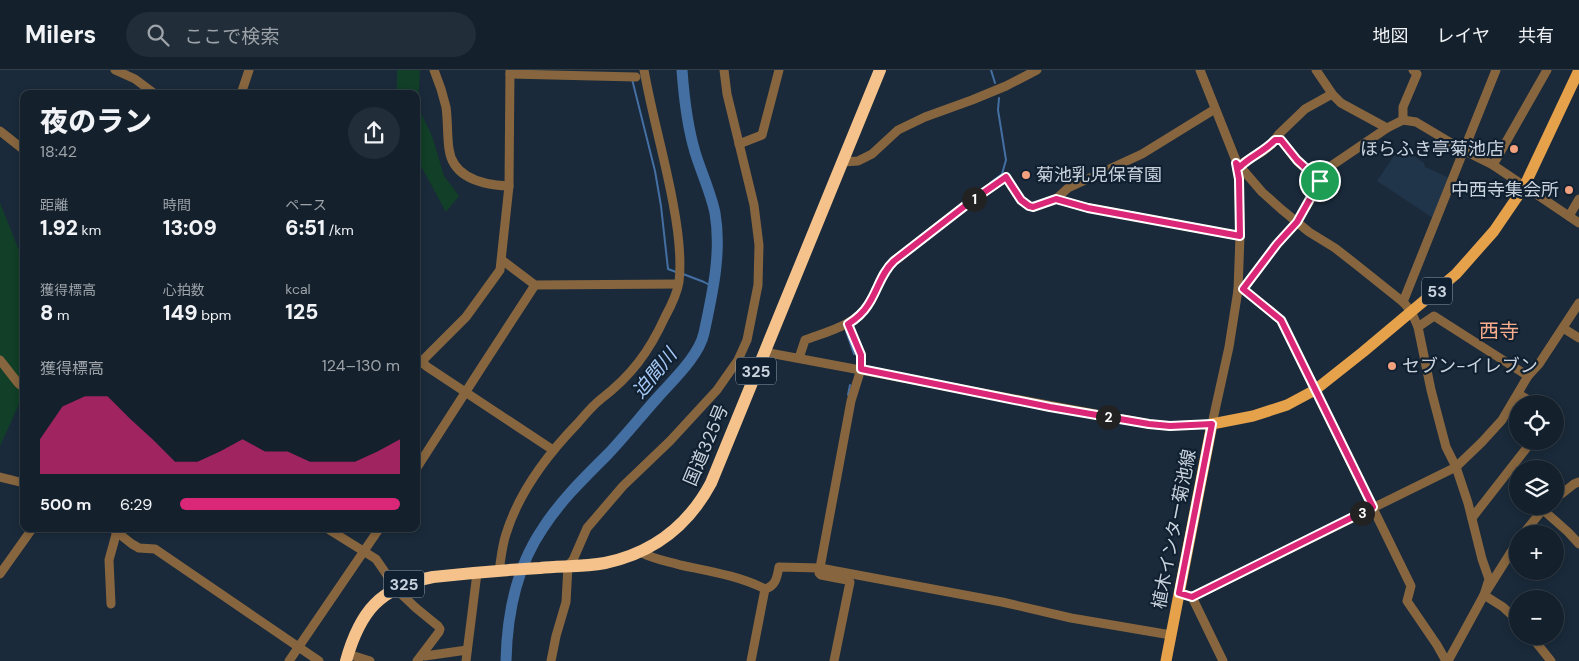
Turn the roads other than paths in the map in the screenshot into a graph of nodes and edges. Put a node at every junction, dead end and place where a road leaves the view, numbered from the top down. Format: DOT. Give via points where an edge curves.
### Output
graph roads {
  1 [pos="115,70"];
  2 [pos="249,70"];
  3 [pos="434,70"];
  4 [pos="644,70"];
  5 [pos="724,70"];
  6 [pos="778,70"];
  7 [pos="880,70"];
  8 [pos="1037,70"];
  9 [pos="1200,70"];
  10 [pos="1316,70"];
  11 [pos="1413,70"];
  12 [pos="1496,70"];
  13 [pos="1547,70"];
  14 [pos="1579,70"];
  15 [pos="510,72"];
  16 [pos="600,73"];
  17 [pos="636,77"];
  18 [pos="150,90"];
  19 [pos="242,90"];
  20 [pos="1332,94"];
  21 [pos="1216,109"];
  22 [pos="1403,120"];
  23 [pos="1387,128"];
  24 [pos="0,131"];
  25 [pos="1275,140"];
  26 [pos="739,144"];
  27 [pos="20,147"];
  28 [pos="1463,150"];
  29 [pos="842,162"];
  30 [pos="1238,165"];
  31 [pos="1493,165"];
  32 [pos="1320,181"];
  33 [pos="509,186"];
  34 [pos="1524,187"];
  35 [pos="1056,199"];
  36 [pos="1579,199"];
  37 [pos="1568,216"];
  38 [pos="1297,222"];
  39 [pos="1579,223"];
  40 [pos="1240,236"];
  41 [pos="502,260"];
  42 [pos="678,284"];
  43 [pos="535,286"];
  44 [pos="1240,290"];
  45 [pos="1403,302"];
  46 [pos="1579,303"];
  47 [pos="1411,311"];
  48 [pos="848,324"];
  49 [pos="1418,327"];
  50 [pos="1563,328"];
  51 [pos="1579,338"];
  52 [pos="764,352"];
  53 [pos="800,358"];
  54 [pos="0,360"];
  55 [pos="420,364"];
  56 [pos="861,369"];
  57 [pos="1528,376"];
  58 [pos="20,385"];
  59 [pos="1315,390"];
  60 [pos="465,392"];
  61 [pos="1518,394"];
  62 [pos="1212,424"];
  63 [pos="553,450"];
  64 [pos="1525,450"];
  65 [pos="420,463"];
  66 [pos="1456,468"];
  67 [pos="0,477"];
  68 [pos="20,482"];
  69 [pos="1579,482"];
  70 [pos="1564,492"];
  71 [pos="1373,507"];
  72 [pos="1538,515"];
  73 [pos="1551,515"];
  74 [pos="1472,518"];
  75 [pos="1530,525"];
  76 [pos="30,532"];
  77 [pos="115,532"];
  78 [pos="119,532"];
  79 [pos="333,532"];
  80 [pos="377,532"];
  81 [pos="1579,544"];
  82 [pos="364,552"];
  83 [pos="640,552"];
  84 [pos="1509,555"];
  85 [pos="568,566"];
  86 [pos="820,568"];
  87 [pos="502,571"];
  88 [pos="477,573"];
  89 [pos="0,574"];
  90 [pos="396,587"];
  91 [pos="765,589"];
  92 [pos="1179,593"];
  93 [pos="1484,595"];
  94 [pos="1192,597"];
  95 [pos="111,604"];
  96 [pos="1509,613"];
  97 [pos="1171,635"];
  98 [pos="1539,645"];
  99 [pos="299,647"];
  100 [pos="467,650"];
  101 [pos="347,657"];
  102 [pos="420,658"];
  103 [pos="289,661"];
  104 [pos="319,661"];
  105 [pos="370,661"];
  106 [pos="466,661"];
  107 [pos="551,661"];
  108 [pos="751,661"];
  109 [pos="834,661"];
  110 [pos="1166,661"];
  111 [pos="1223,661"];
  112 [pos="1447,661"];
  113 [pos="1552,661"];
  1 -- 18 [label="street"];
  2 -- 19 [label="street"];
  3 -- 33 [label="street" via="446,107 449,149 455,165 469,178 490,185"];
  4 -- 42 [label="street" via="676,218 680,264"];
  5 -- 26 [label="street"];
  6 -- 26 [label="street" via="762,135"];
  7 -- 29 [label="highway, 国道325号 / 325"];
  8 -- 29 [label="street" via="898,130 872,154 858,161"];
  9 -- 21 [label="street"];
  10 -- 20 [label="street"];
  11 -- 22 [label="street" via="1417,74 1403,107"];
  12 -- 28 [label="street"];
  13 -- 31 [label="street"];
  14 -- 34 [label="main road, 53"];
  15 -- 16 [label="street"];
  15 -- 33 [label="street"];
  16 -- 17 [label="street"];
  20 -- 23 [label="street" via="1341,103"];
  20 -- 25 [label="street" via="1305,109"];
  21 -- 30 [label="street"];
  21 -- 35 [label="street" via="1142,154 1068,188"];
  22 -- 23 [label="street"];
  22 -- 28 [label="street" via="1416,122"];
  23 -- 32 [label="street" via="1331,166"];
  24 -- 27 [label="street"];
  25 -- 30 [label="street" via="1262,152"];
  25 -- 32 [label="street" via="1281,140"];
  26 -- 85 [label="street" via="754,205 759,245 756,302 743,349 717,390 626,482 587,528"];
  28 -- 31 [label="street"];
  28 -- 45 [label="street"];
  29 -- 52 [label="highway, 国道325号 / 325"];
  30 -- 38 [label="street" via="1262,192"];
  30 -- 40 [label="street"];
  31 -- 34 [label="street"];
  32 -- 38 [label="street"];
  33 -- 41 [label="street"];
  34 -- 37 [label="street"];
  34 -- 47 [label="main road, 53" via="1483,245 1444,286"];
  35 -- 40 [label="street" via="1088,208"];
  35 -- 48 [label="street" via="1029,206 1021,200 1006,177 894,261 885,271 866,309"];
  36 -- 37 [label="street"];
  37 -- 39 [label="street"];
  38 -- 44 [label="street"];
  38 -- 45 [label="street"];
  40 -- 44 [label="street"];
  41 -- 43 [label="street"];
  41 -- 55 [label="street" via="500,270 466,317"];
  42 -- 43 [label="street"];
  42 -- 63 [label="street" via="671,306 641,361"];
  43 -- 60 [label="street"];
  44 -- 59 [label="street" via="1281,320"];
  44 -- 62 [label="street"];
  45 -- 47 [label="street"];
  46 -- 50 [label="street"];
  47 -- 49 [label="street"];
  47 -- 59 [label="main road, 53"];
  48 -- 53 [label="street" via="805,340"];
  48 -- 56 [label="street" via="861,355"];
  49 -- 57 [label="street" via="1434,316"];
  49 -- 66 [label="street" via="1446,447"];
  50 -- 51 [label="street"];
  50 -- 57 [label="street"];
  52 -- 53 [label="street"];
  52 -- 83 [label="highway, 国道325号 / 325" via="706,493 675,530"];
  53 -- 56 [label="street"];
  54 -- 58 [label="street"];
  55 -- 60 [label="street"];
  56 -- 62 [label="street" via="1149,424"];
  56 -- 86 [label="street" via="851,401"];
  57 -- 61 [label="street"];
  59 -- 62 [label="main road, 53" via="1286,405"];
  59 -- 71 [label="street"];
  60 -- 63 [label="street"];
  60 -- 65 [label="street"];
  61 -- 66 [label="street" via="1502,420"];
  62 -- 92 [label="main road, 植木インター菊池線"];
  63 -- 87 [label="street" via="519,501 502,550"];
  64 -- 74 [label="street"];
  66 -- 71 [label="street"];
  66 -- 74 [label="street"];
  67 -- 68 [label="street"];
  69 -- 70 [label="street"];
  71 -- 94 [label="street"];
  71 -- 112 [label="street" via="1411,586 1407,601"];
  72 -- 75 [label="street"];
  73 -- 81 [label="street"];
  74 -- 93 [label="street" via="1489,579"];
  76 -- 89 [label="street"];
  77 -- 95 [label="street" via="109,565"];
  78 -- 99 [label="street" via="139,548 155,549"];
  79 -- 82 [label="street"];
  80 -- 82 [label="street"];
  82 -- 90 [label="street" via="376,559"];
  82 -- 99 [label="street"];
  83 -- 85 [label="highway, 国道325号 / 325" via="604,563"];
  83 -- 91 [label="street" via="651,558 706,570"];
  84 -- 93 [label="street"];
  85 -- 87 [label="highway, 国道325号 / 325"];
  85 -- 107 [label="street" via="566,602"];
  86 -- 91 [label="street" via="779,567 774,584"];
  86 -- 97 [label="street"];
  86 -- 109 [label="street" via="820,575 850,582"];
  87 -- 88 [label="highway, 国道325号 / 325"];
  88 -- 90 [label="highway, 国道325号 / 325" via="420,579"];
  88 -- 100 [label="street"];
  90 -- 101 [label="highway, 国道325号 / 325" via="380,598 365,615"];
  90 -- 102 [label="street" via="440,629"];
  91 -- 108 [label="street"];
  92 -- 94 [label="street"];
  92 -- 97 [label="main road, 植木インター菊池線"];
  93 -- 96 [label="street"];
  93 -- 112 [label="street"];
  94 -- 111 [label="street"];
  97 -- 110 [label="main road, 植木インター菊池線"];
  98 -- 113 [label="street"];
  99 -- 103 [label="street"];
  99 -- 104 [label="street"];
  100 -- 102 [label="street"];
  100 -- 106 [label="street"];
  101 -- 105 [label="street"];
}
